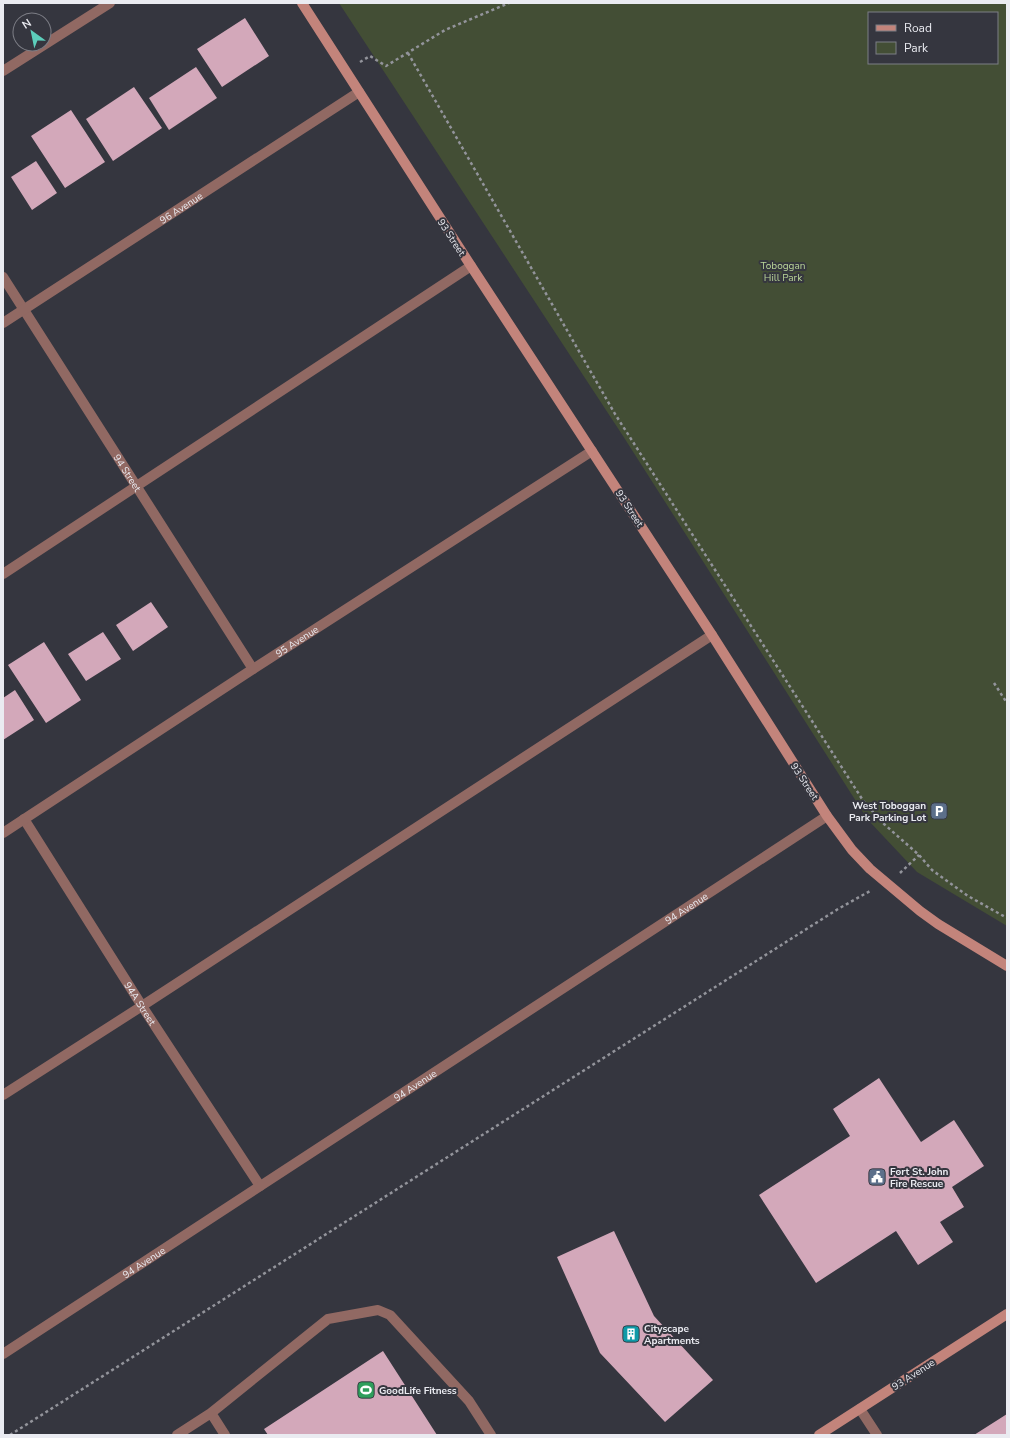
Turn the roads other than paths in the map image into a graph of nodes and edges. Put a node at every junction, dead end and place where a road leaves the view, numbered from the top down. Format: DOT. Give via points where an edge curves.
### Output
graph roads {
  1 [pos="110,3"];
  2 [pos="302,3"];
  3 [pos="3,72"];
  4 [pos="359,92"];
  5 [pos="471,266"];
  6 [pos="3,277"];
  7 [pos="24,309"];
  8 [pos="3,323"];
  9 [pos="592,450"];
  10 [pos="136,486"];
  11 [pos="3,574"];
  12 [pos="712,635"];
  13 [pos="253,669"];
  14 [pos="827,816"];
  15 [pos="24,819"];
  16 [pos="3,833"];
  17 [pos="1007,966"];
  18 [pos="142,1006"];
  19 [pos="3,1094"];
  20 [pos="260,1186"];
  21 [pos="1007,1314"];
  22 [pos="3,1354"];
  23 [pos="860,1409"];
  24 [pos="211,1413"];
  25 [pos="177,1435"];
  26 [pos="225,1435"];
  27 [pos="491,1435"];
  28 [pos="819,1435"];
  29 [pos="877,1435"];
  1 -- 3 [label="street"];
  2 -- 4 [label="street, 93 Street"];
  4 -- 5 [label="street, 93 Street"];
  4 -- 7 [label="street, 96 Avenue"];
  5 -- 9 [label="street, 93 Street"];
  5 -- 10 [label="street"];
  6 -- 7 [label="street, 94 Street"];
  7 -- 8 [label="street, 96 Avenue"];
  7 -- 10 [label="street, 94 Street"];
  9 -- 12 [label="street, 93 Street"];
  9 -- 13 [label="street, 95 Avenue"];
  10 -- 11 [label="street"];
  10 -- 13 [label="street, 94 Street"];
  12 -- 14 [label="street, 93 Street"];
  12 -- 18 [label="street"];
  13 -- 15 [label="street, 95 Avenue"];
  14 -- 17 [label="street, 93 Street" via="856,855 920,911"];
  14 -- 20 [label="street, 94 Avenue"];
  15 -- 16 [label="street, 95 Avenue"];
  15 -- 18 [label="street, 94A Street"];
  18 -- 19 [label="street"];
  18 -- 20 [label="street, 94A Street"];
  20 -- 22 [label="street, 94 Avenue"];
  21 -- 23 [label="street, 93 Avenue"];
  23 -- 28 [label="street, 93 Avenue"];
  23 -- 29 [label="street"];
  24 -- 25 [label="street"];
  24 -- 26 [label="street"];
  24 -- 27 [label="street" via="328,1319 378,1310 390,1315 469,1401"];
}
